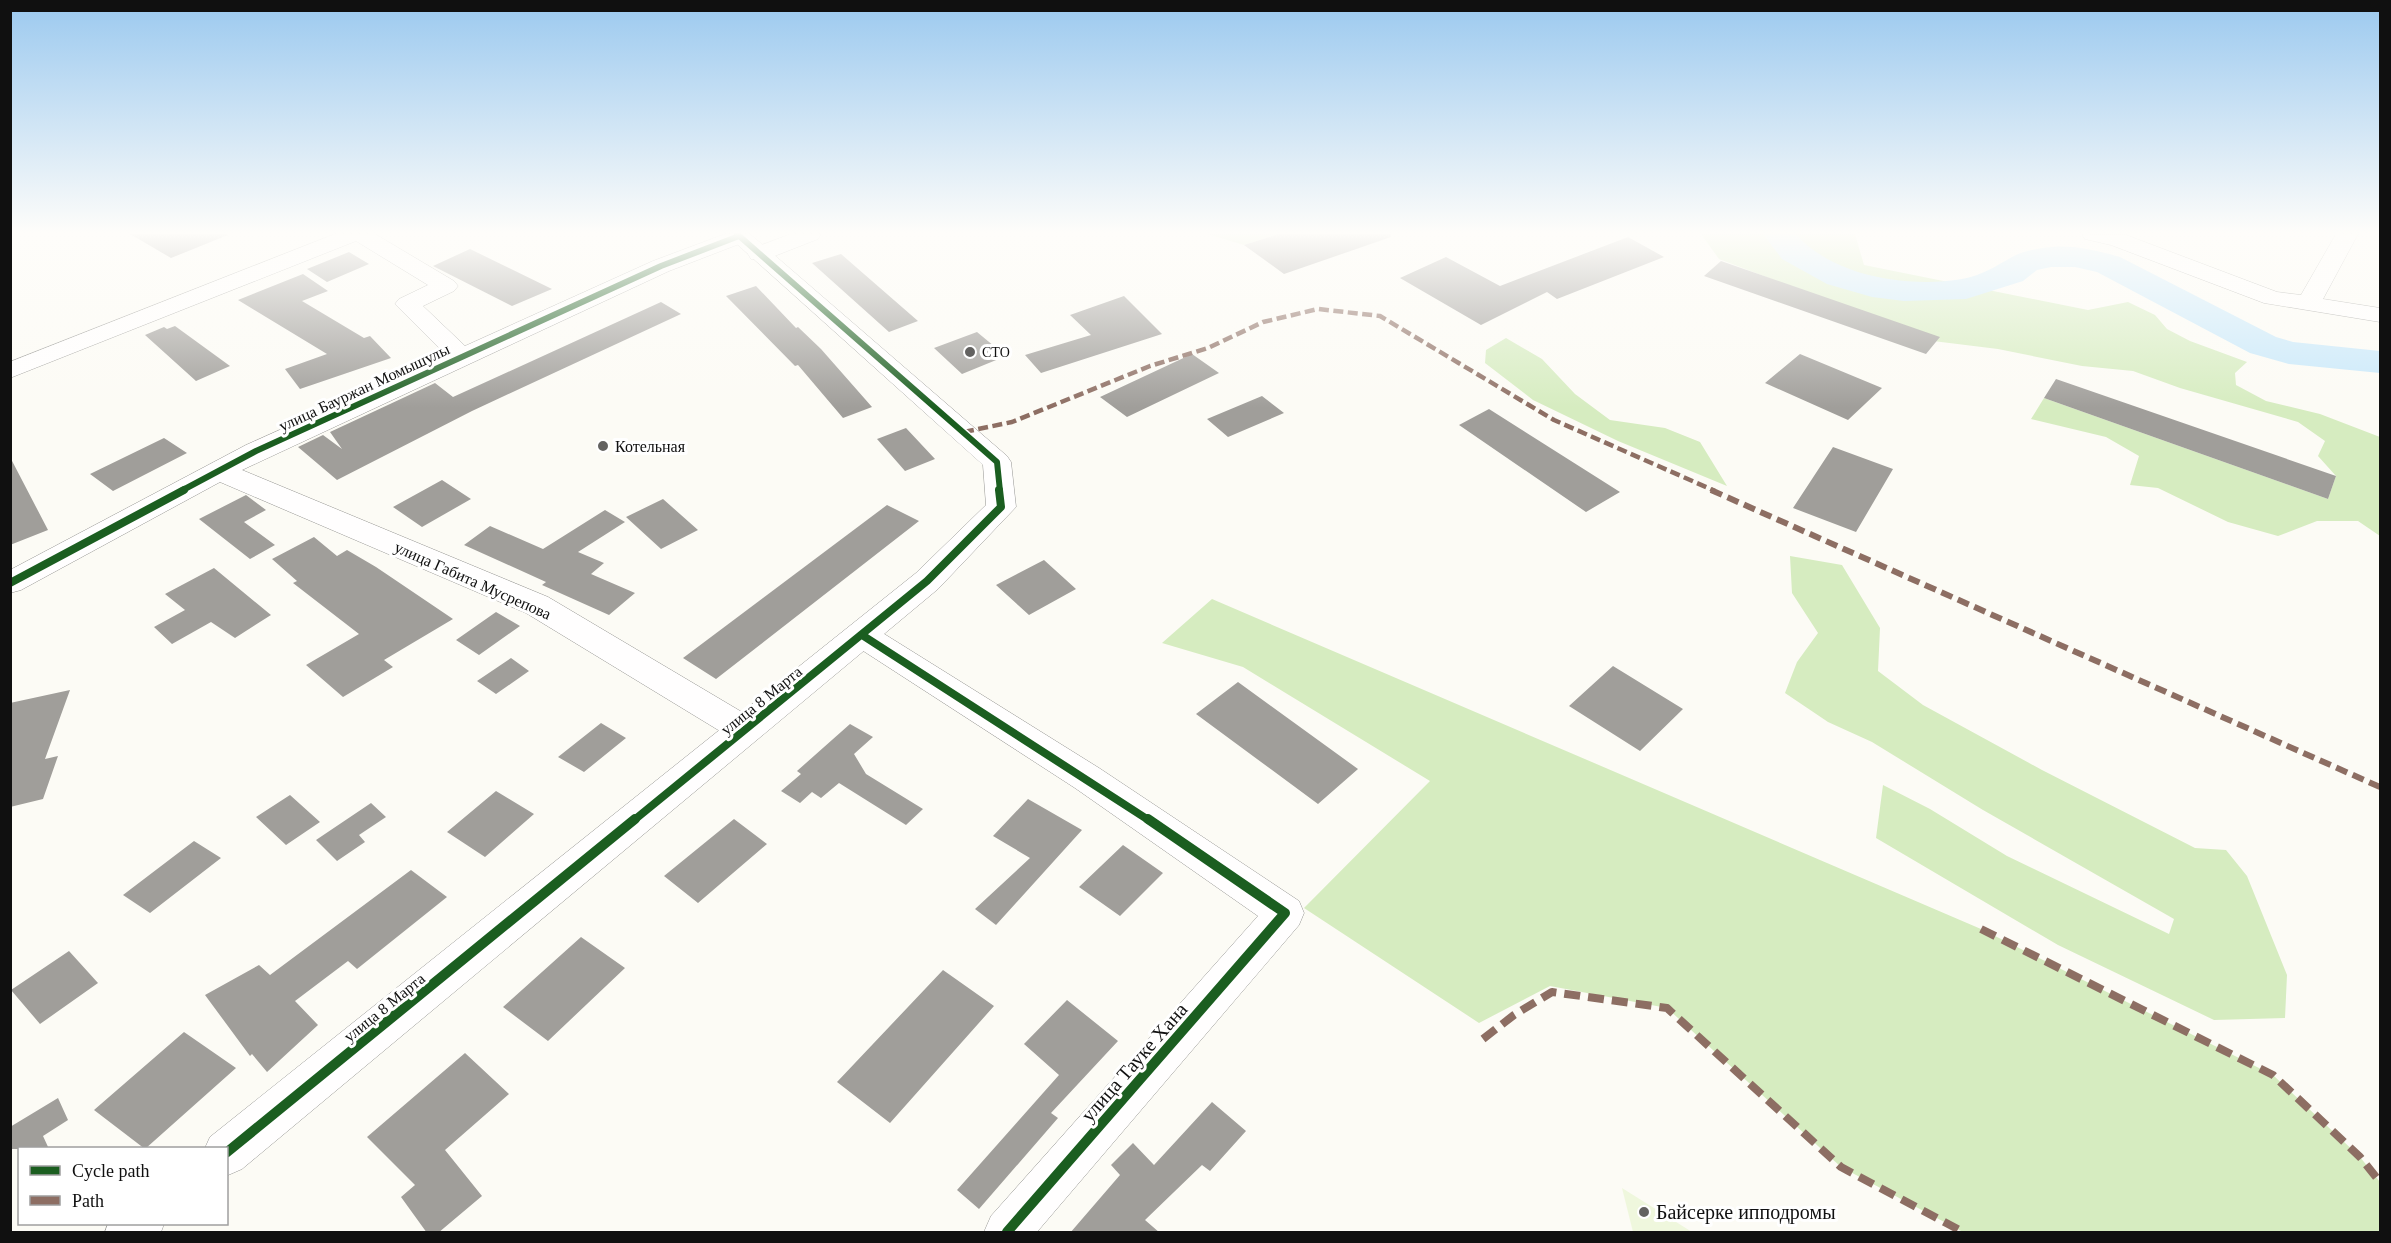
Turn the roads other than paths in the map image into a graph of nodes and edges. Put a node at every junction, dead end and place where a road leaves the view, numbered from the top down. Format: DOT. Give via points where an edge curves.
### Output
graph roads {
  1 [pos="208,292"];
  2 [pos="433,292"];
  3 [pos="603,292"];
  4 [pos="803,292"];
  5 [pos="2259,292"];
  6 [pos="2315,292"];
  7 [pos="2308,304"];
  8 [pos="2380,315"];
  9 [pos="462,357"];
  10 [pos="10,371"];
  11 [pos="219,471"];
  12 [pos="10,584"];
  13 [pos="862,635"];
  14 [pos="745,730"];
  15 [pos="228,1151"];
  16 [pos="1007,1233"];
  1 -- 10 [label="street"];
  2 -- 9 [label="street, улица Бауржан Момышулы" via="407,304"];
  3 -- 9 [label="street, улица Бауржан Момышулы"];
  4 -- 13 [label="street, улица 8 Марта" via="997,462 1001,507 927,581"];
  5 -- 7 [label="street"];
  6 -- 7 [label="street"];
  7 -- 8 [label="street"];
  9 -- 11 [label="street, улица Бауржан Момышулы"];
  11 -- 12 [label="street, улица Бауржан Момышулы"];
  11 -- 14 [label="street, улица Габита Мусрепова" via="537,604"];
  13 -- 14 [label="street, улица 8 Марта"];
  13 -- 16 [label="street, улица Тауке Хана" via="1087,778 1285,913"];
  14 -- 15 [label="street, улица 8 Марта"];
}
